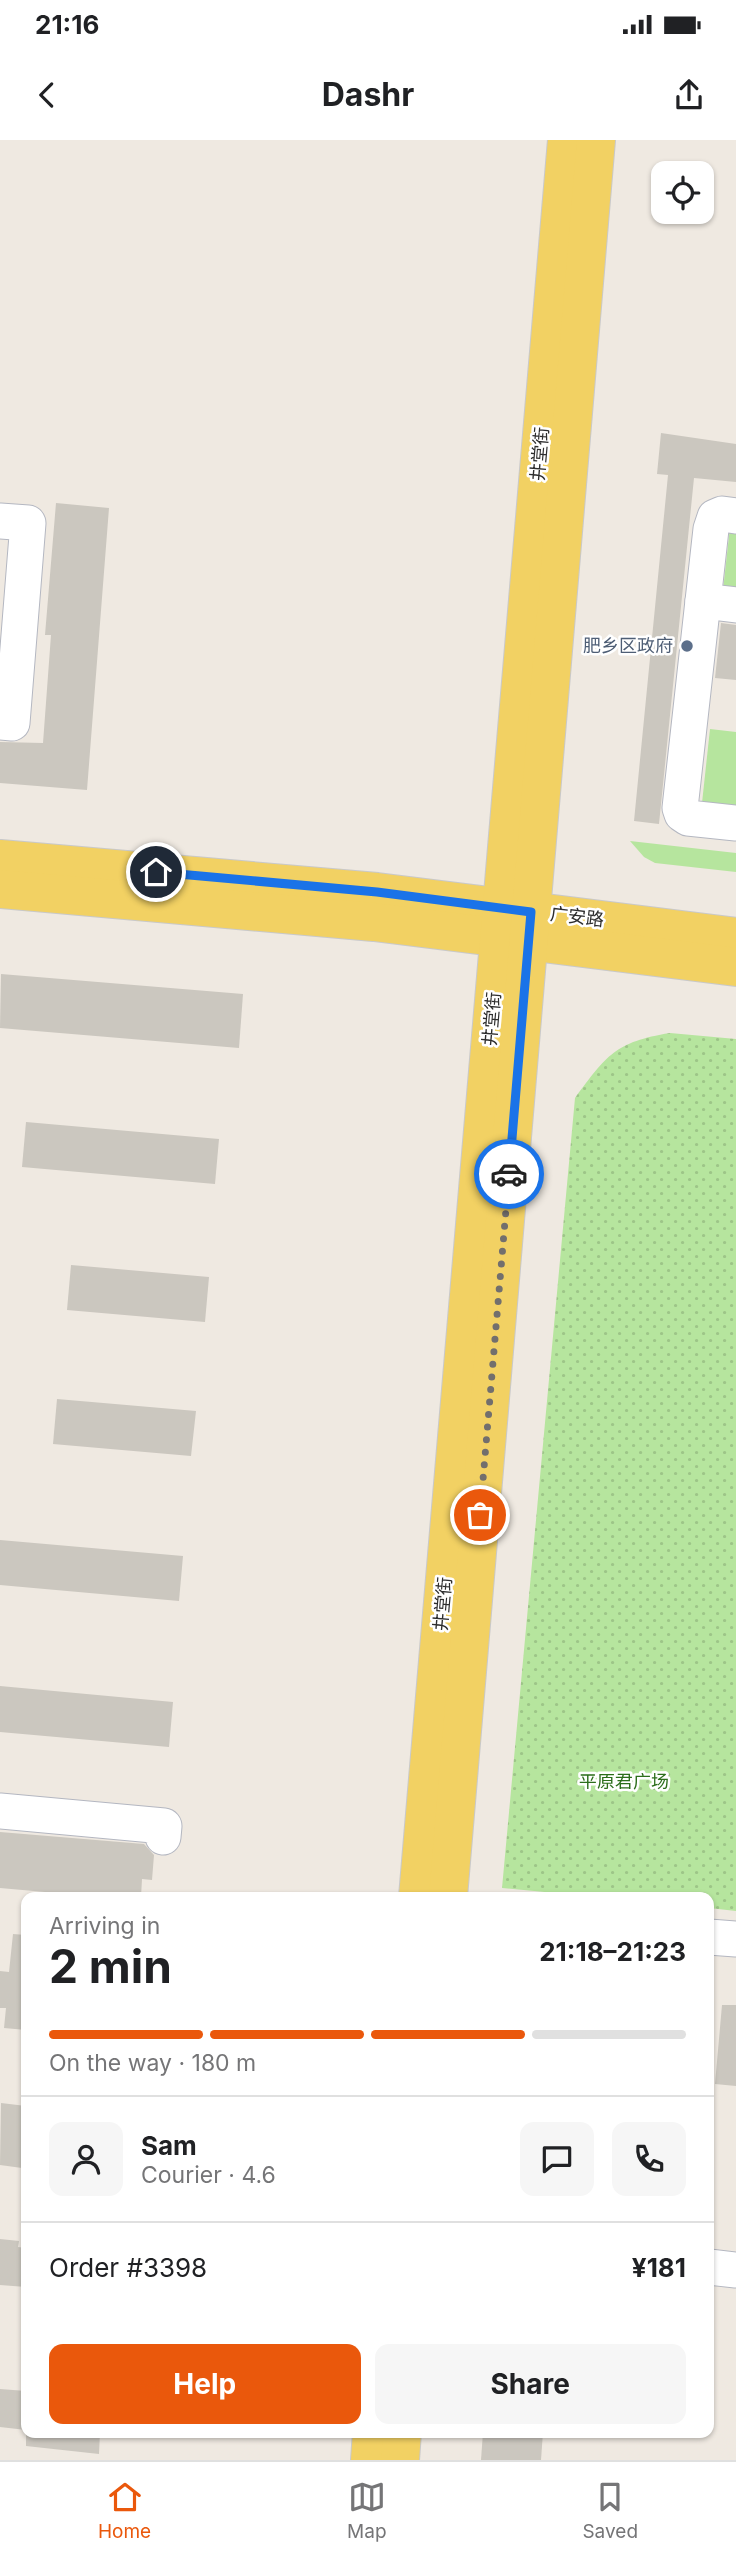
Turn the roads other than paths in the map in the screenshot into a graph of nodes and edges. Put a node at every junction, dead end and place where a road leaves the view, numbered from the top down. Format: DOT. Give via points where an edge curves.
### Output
graph roads {
  1 [pos="566,140"];
  2 [pos="596,140"];
  3 [pos="736,516"];
  4 [pos="0,521"];
  5 [pos="719,603"];
  6 [pos="0,722"];
  7 [pos="736,823"];
  8 [pos="0,859"];
  9 [pos="0,889"];
  10 [pos="515,925"];
  11 [pos="736,937"];
  12 [pos="736,967"];
  13 [pos="0,1811"];
  14 [pos="163,1837"];
  15 [pos="418,1892"];
  16 [pos="448,1892"];
  17 [pos="714,1937"];
  18 [pos="736,1939"];
  19 [pos="714,2268"];
  20 [pos="736,2270"];
  21 [pos="372,2438"];
  22 [pos="402,2438"];
  23 [pos="370,2460"];
  24 [pos="400,2460"];
  1 -- 10 [label="main road, 井堂街"];
  2 -- 10 [label="main road, 井堂街"];
  3 -- 5 [label="street" via="715,517 711,529"];
  4 -- 6 [label="street" via="28,523 12,723"];
  5 -- 7 [label="street" via="680,807 688,818"];
  8 -- 10 [label="main road, 广安路" via="377,892"];
  9 -- 10 [label="main road, 广安路" via="373,922"];
  10 -- 11 [label="main road, 广安路"];
  10 -- 12 [label="main road, 广安路"];
  10 -- 15 [label="main road, 井堂街"];
  10 -- 16 [label="main road, 井堂街"];
  13 -- 14 [label="street" via="164,1826"];
  17 -- 18 [label="street"];
  19 -- 20 [label="street"];
  21 -- 23 [label="main road"];
  22 -- 24 [label="main road"];
}
